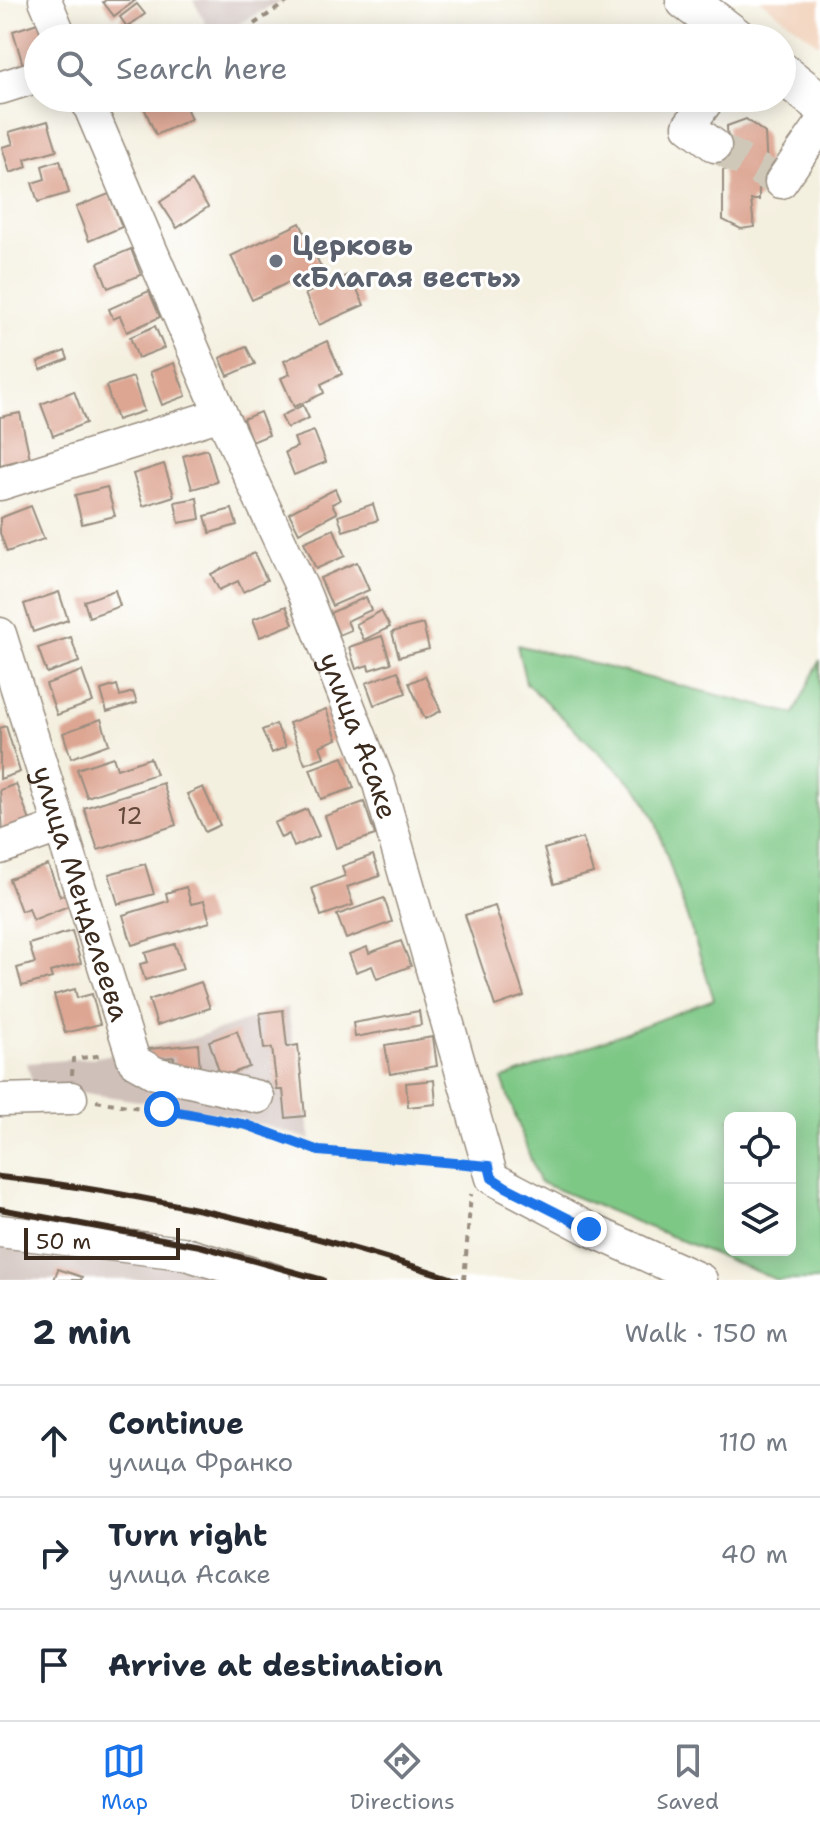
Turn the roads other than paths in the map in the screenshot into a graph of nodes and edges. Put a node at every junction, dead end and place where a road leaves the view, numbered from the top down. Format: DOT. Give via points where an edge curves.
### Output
graph roads {
  1 [pos="45,0"];
  2 [pos="686,0"];
  3 [pos="55,24"];
  4 [pos="718,24"];
  5 [pos="24,80"];
  6 [pos="796,84"];
  7 [pos="0,88"];
  8 [pos="820,103"];
  9 [pos="92,112"];
  10 [pos="699,112"];
  11 [pos="820,126"];
  12 [pos="715,146"];
  13 [pos="781,182"];
  14 [pos="221,414"];
  15 [pos="0,484"];
  16 [pos="0,634"];
  17 [pos="61,826"];
  18 [pos="0,848"];
  19 [pos="258,1097"];
  20 [pos="71,1098"];
  21 [pos="0,1100"];
  22 [pos="0,1231"];
  23 [pos="274,1280"];
  24 [pos="701,1280"];
  1 -- 3 [label="street"];
  2 -- 4 [label="main road"];
  5 -- 7 [label="street"];
  6 -- 8 [label="main road"];
  9 -- 14 [label="street, улица Асаке"];
  10 -- 12 [label="street" via="689,126"];
  11 -- 13 [label="street"];
  14 -- 15 [label="street"];
  14 -- 24 [label="street, улица Асаке" via="305,595 379,784 492,1178"];
  16 -- 17 [label="street, улица Менделеева"];
  17 -- 18 [label="street"];
  17 -- 19 [label="street, улица Менделеева" via="132,1056 155,1073"];
  20 -- 21 [label="street"];
  22 -- 23 [label="street" via="182,1253"];
}
